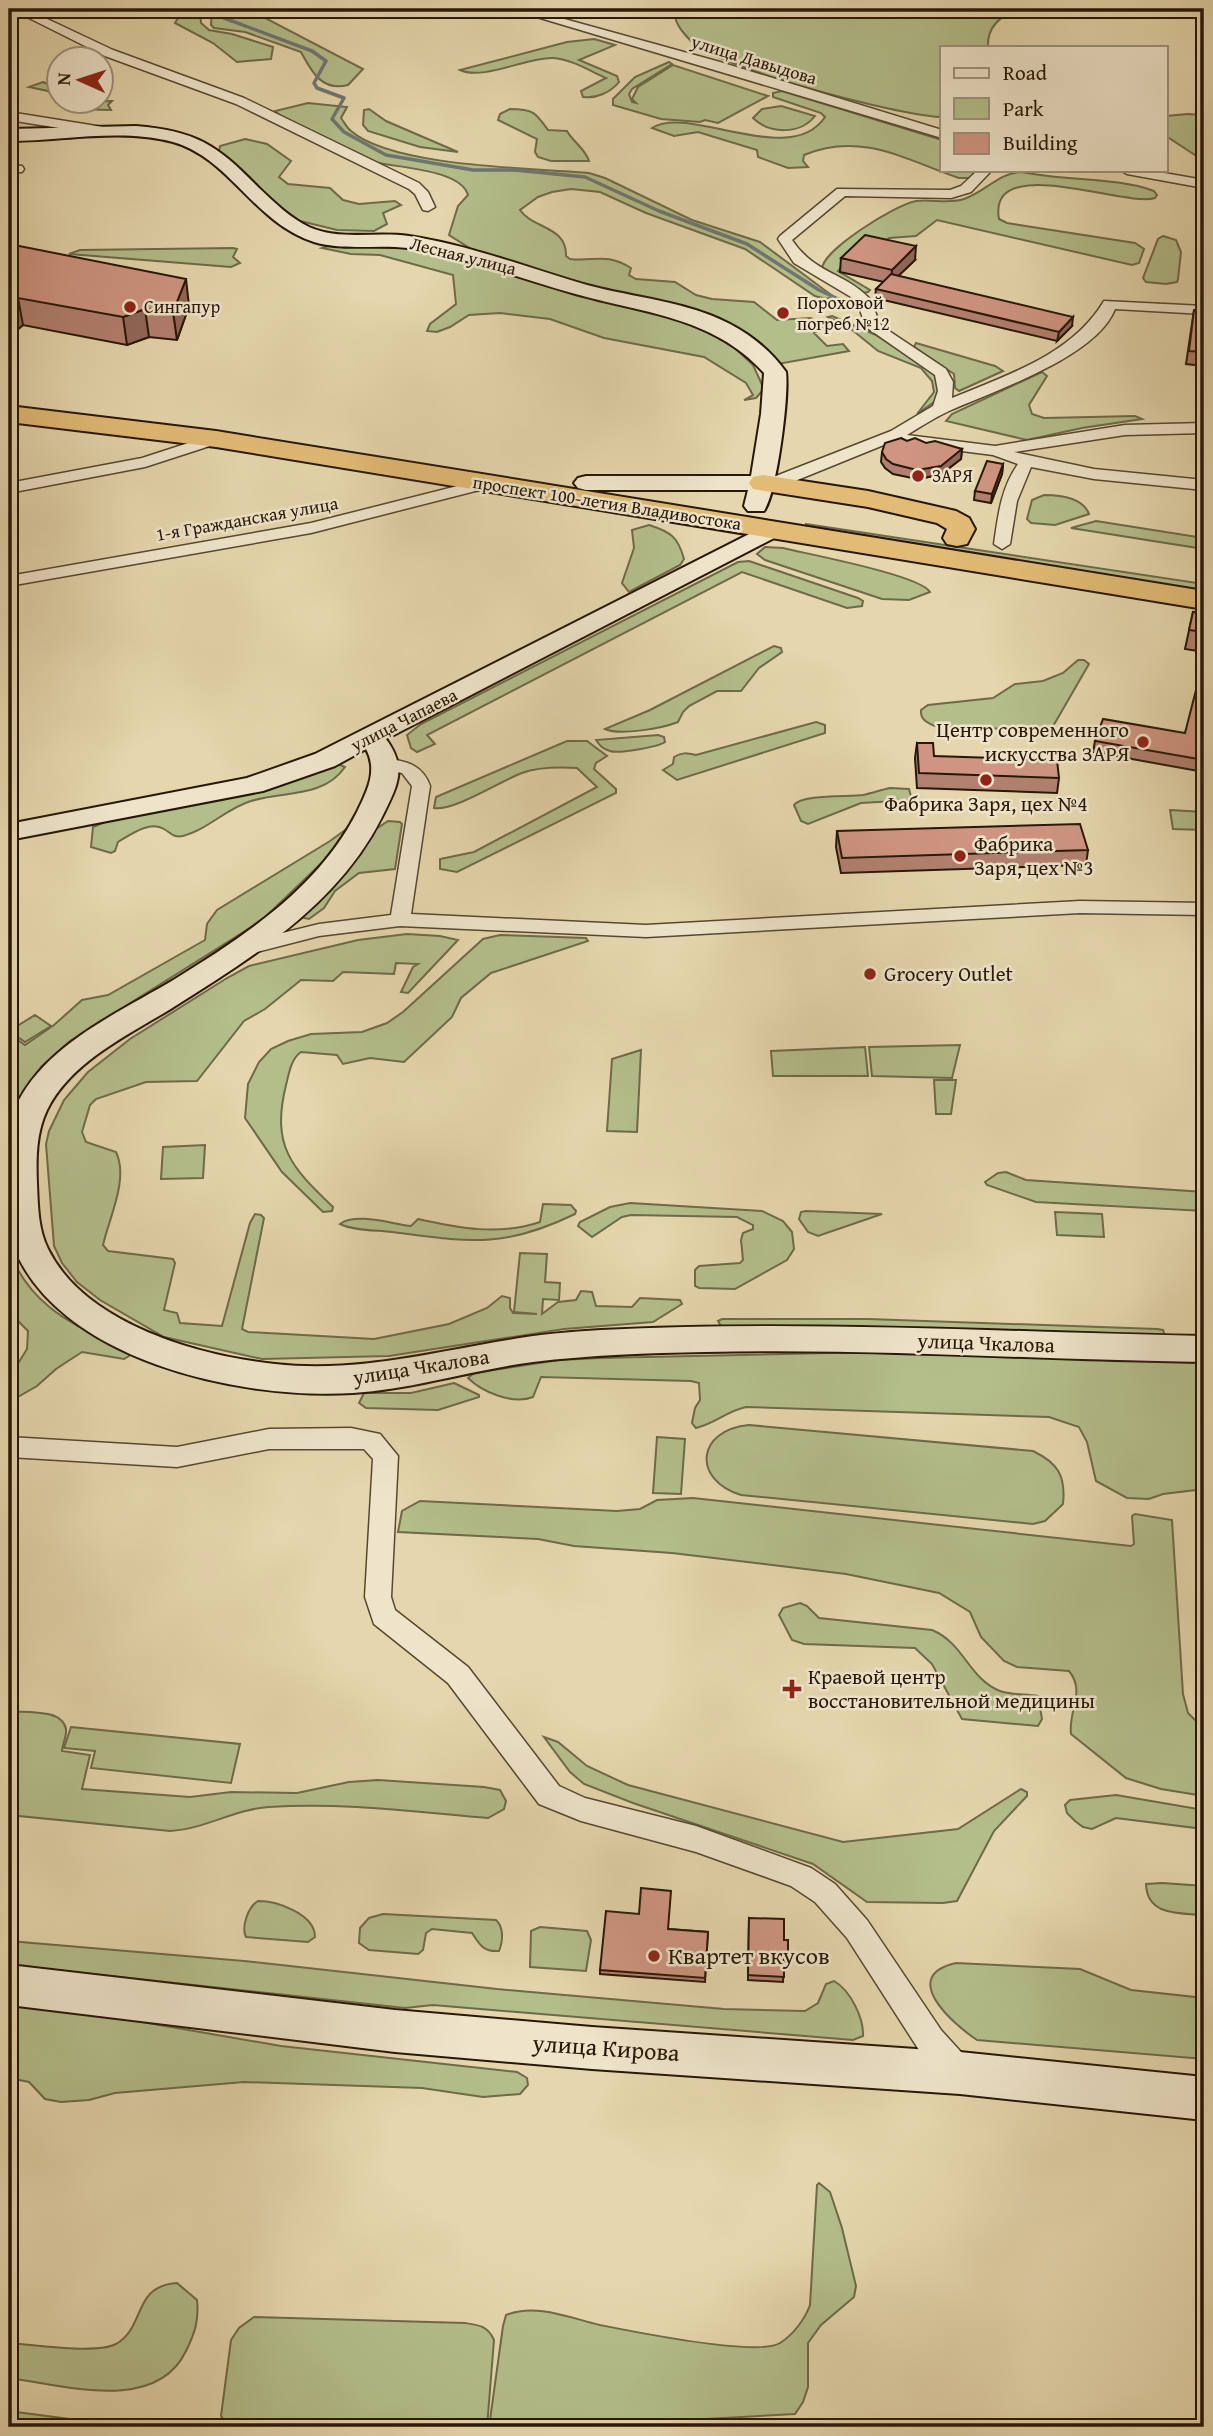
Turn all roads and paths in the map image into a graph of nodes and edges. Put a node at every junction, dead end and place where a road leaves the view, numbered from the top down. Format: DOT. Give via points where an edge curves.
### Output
graph roads {
  1 [pos="516,9"];
  2 [pos="20,11"];
  3 [pos="9,17"];
  4 [pos="9,116"];
  5 [pos="113,132"];
  6 [pos="940,133"];
  7 [pos="9,135"];
  8 [pos="983,172"];
  9 [pos="1138,172"];
  10 [pos="1204,184"];
  11 [pos="428,207"];
  12 [pos="1204,310"];
  13 [pos="9,399"];
  14 [pos="940,409"];
  15 [pos="9,414"];
  16 [pos="1204,428"];
  17 [pos="888,437"];
  18 [pos="216,439"];
  19 [pos="995,451"];
  20 [pos="1027,462"];
  21 [pos="489,483"];
  22 [pos="1204,485"];
  23 [pos="9,488"];
  24 [pos="760,495"];
  25 [pos="771,530"];
  26 [pos="1002,544"];
  27 [pos="1204,576"];
  28 [pos="9,581"];
  29 [pos="1204,600"];
  30 [pos="370,737"];
  31 [pos="388,765"];
  32 [pos="9,832"];
  33 [pos="1204,909"];
  34 [pos="400,920"];
  35 [pos="245,949"];
  36 [pos="1204,1349"];
  37 [pos="9,1447"];
  38 [pos="9,1985"];
  39 [pos="960,2073"];
  40 [pos="1204,2099"];
  1 -- 6 [label="street, улица Давыдова"];
  2 -- 3 [label="street"];
  2 -- 11 [label="street, Лесная улица" via="109,53 240,101 401,178 421,192"];
  4 -- 5 [label="street"];
  5 -- 7 [label="main road, Лесная улица"];
  5 -- 24 [label="main road, Лесная улица" via="167,135 204,147 279,219 313,236 433,246 721,327 776,373"];
  8 -- 14 [label="street" via="966,189 951,194 842,192 785,239 799,260 856,294 878,331 942,372 947,393"];
  9 -- 10 [label="street"];
  12 -- 14 [label="street" via="1108,305 1105,315 1060,355"];
  13 -- 24 [label="highway, проспект 100-летия Владивостока" via="317,440 586,483"];
  14 -- 17 [label="street"];
  15 -- 18 [label="highway, проспект 100-летия Владивостока"];
  16 -- 19 [label="street" via="1111,430"];
  17 -- 19 [label="street"];
  17 -- 24 [label="street" via="782,479"];
  18 -- 21 [label="highway, проспект 100-летия Владивостока"];
  18 -- 23 [label="street" via="145,462"];
  19 -- 20 [label="street"];
  20 -- 22 [label="street"];
  20 -- 26 [label="street" via="1017,473 1010,495"];
  21 -- 25 [label="highway, проспект 100-летия Владивостока"];
  21 -- 28 [label="street, 1-я Гражданская улица" via="311,528"];
  24 -- 26 [label="highway, проспект 100-летия Владивостока"];
  25 -- 29 [label="highway, проспект 100-летия Владивостока"];
  25 -- 30 [label="main road, улица Чапаева"];
  26 -- 27 [label="highway, проспект 100-летия Владивостока"];
  30 -- 31 [label="main road" via="383,750"];
  30 -- 32 [label="main road, улица Чапаева" via="325,760 253,785"];
  31 -- 34 [label="street" via="409,769 421,786"];
  31 -- 35 [label="main road, улица Чкалова" via="370,815 331,870 289,914"];
  33 -- 34 [label="street" via="1080,907 646,931"];
  34 -- 35 [label="street" via="319,930"];
  35 -- 36 [label="main road, улица Чкалова" via="127,1021 57,1072 34,1104 23,1133 22,1222 31,1254 82,1311 154,1351 251,1374 358,1380 511,1352 671,1340 884,1340"];
  37 -- 39 [label="street" via="177,1457 269,1439 371,1441 386,1456 378,1597 383,1616 458,1675 549,1795 581,1810 679,1833 801,1877 825,1893 857,1929 930,2040"];
  38 -- 39 [label="main road, улица Кирова" via="592,2049"];
  39 -- 40 [label="main road, улица Кирова"];
}
